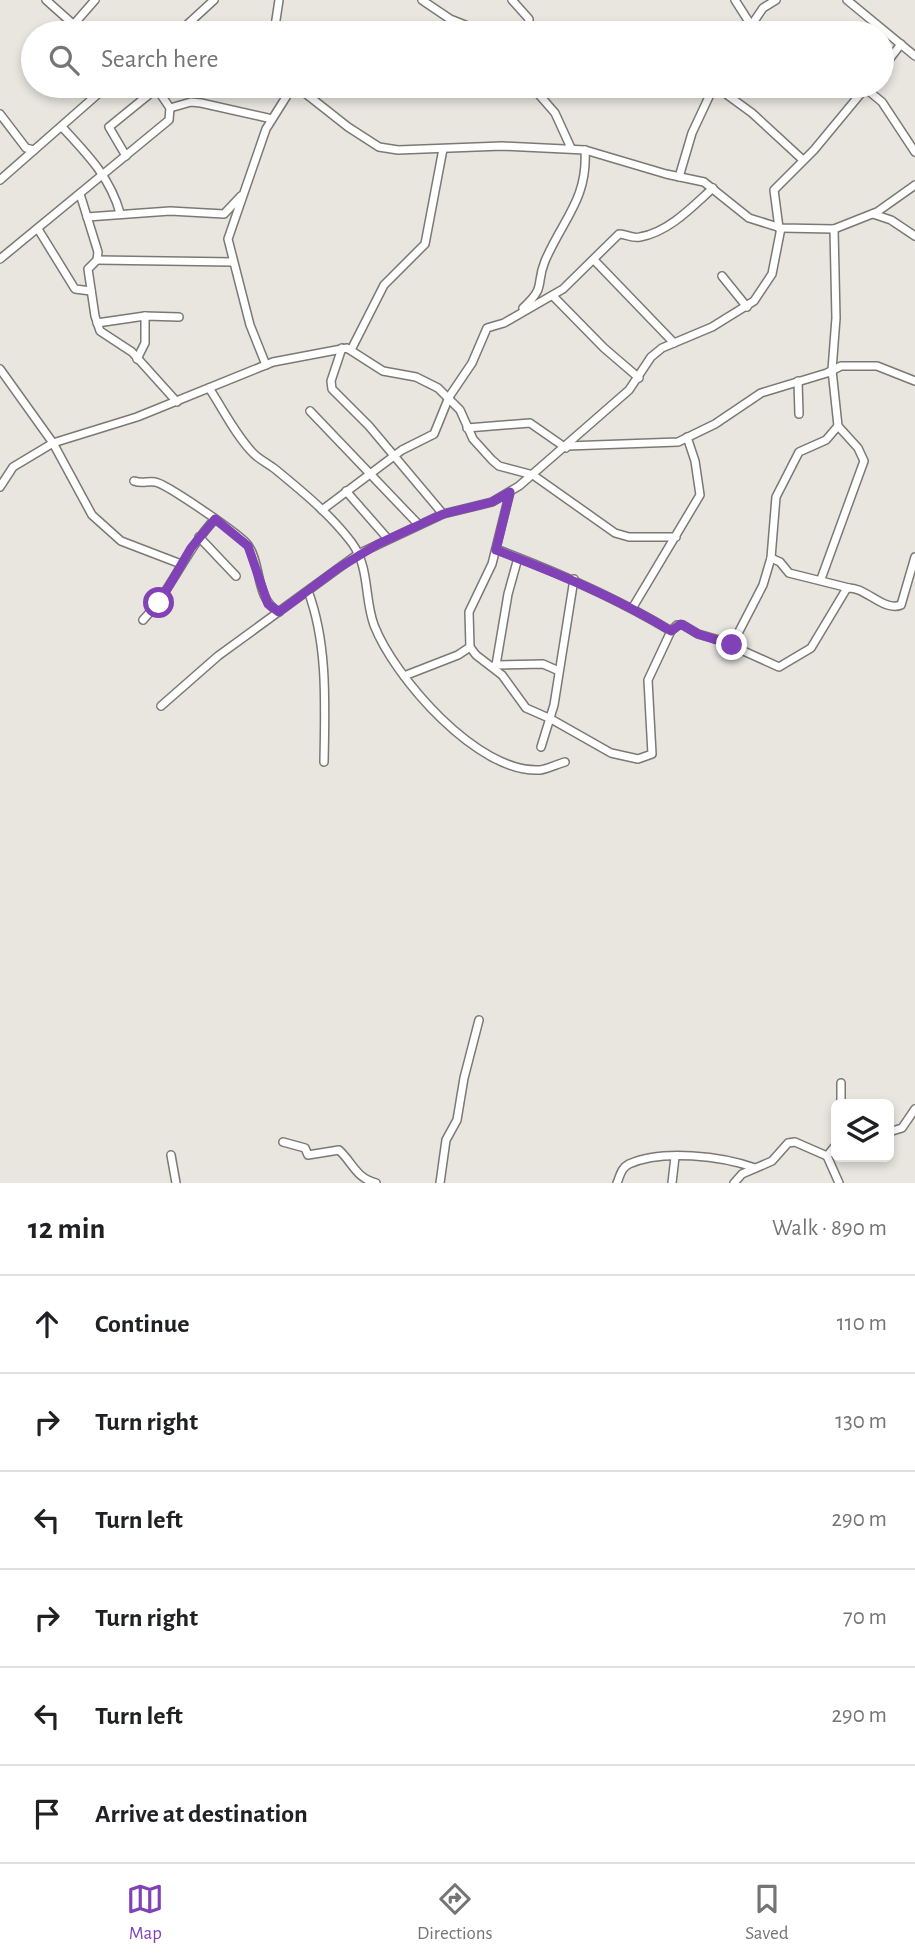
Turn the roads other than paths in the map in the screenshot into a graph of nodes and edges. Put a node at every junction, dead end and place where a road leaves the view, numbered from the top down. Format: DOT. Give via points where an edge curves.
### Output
graph roads {
  1 [pos="46,0"];
  2 [pos="95,0"];
  3 [pos="214,0"];
  4 [pos="279,0"];
  5 [pos="422,0"];
  6 [pos="441,0"];
  7 [pos="512,0"];
  8 [pos="735,0"];
  9 [pos="847,0"];
  10 [pos="771,1"];
  11 [pos="436,9"];
  12 [pos="70,21"];
  13 [pos="77,21"];
  14 [pos="191,21"];
  15 [pos="276,21"];
  16 [pos="455,21"];
  17 [pos="529,21"];
  18 [pos="745,21"];
  19 [pos="755,21"];
  20 [pos="873,21"];
  21 [pos="894,38"];
  22 [pos="901,44"];
  23 [pos="894,53"];
  24 [pos="915,56"];
  25 [pos="94,98"];
  26 [pos="143,98"];
  27 [pos="163,98"];
  28 [pos="287,98"];
  29 [pos="310,98"];
  30 [pos="543,98"];
  31 [pos="709,98"];
  32 [pos="731,98"];
  33 [pos="857,98"];
  34 [pos="878,98"];
  35 [pos="170,108"];
  36 [pos="0,114"];
  37 [pos="272,119"];
  38 [pos="62,127"];
  39 [pos="453,148"];
  40 [pos="570,148"];
  41 [pos="443,149"];
  42 [pos="585,150"];
  43 [pos="29,151"];
  44 [pos="915,152"];
  45 [pos="126,156"];
  46 [pos="803,160"];
  47 [pos="440,168"];
  48 [pos="103,172"];
  49 [pos="679,177"];
  50 [pos="0,180"];
  51 [pos="915,185"];
  52 [pos="713,188"];
  53 [pos="80,194"];
  54 [pos="242,195"];
  55 [pos="120,213"];
  56 [pos="873,214"];
  57 [pos="87,217"];
  58 [pos="780,228"];
  59 [pos="38,229"];
  60 [pos="834,229"];
  61 [pos="915,236"];
  62 [pos="0,259"];
  63 [pos="97,260"];
  64 [pos="595,261"];
  65 [pos="233,262"];
  66 [pos="722,276"];
  67 [pos="91,291"];
  68 [pos="553,296"];
  69 [pos="747,307"];
  70 [pos="518,314"];
  71 [pos="145,316"];
  72 [pos="179,317"];
  73 [pos="97,323"];
  74 [pos="661,329"];
  75 [pos="674,343"];
  76 [pos="663,348"];
  77 [pos="347,349"];
  78 [pos="137,359"];
  79 [pos="266,365"];
  80 [pos="0,369"];
  81 [pos="832,370"];
  82 [pos="639,378"];
  83 [pos="798,381"];
  84 [pos="915,381"];
  85 [pos="209,388"];
  86 [pos="449,397"];
  87 [pos="177,402"];
  88 [pos="310,411"];
  89 [pos="799,414"];
  90 [pos="838,426"];
  91 [pos="467,428"];
  92 [pos="687,437"];
  93 [pos="52,443"];
  94 [pos="566,447"];
  95 [pos="394,456"];
  96 [pos="372,475"];
  97 [pos="533,475"];
  98 [pos="134,481"];
  99 [pos="0,487"];
  100 [pos="345,491"];
  101 [pos="510,492"];
  102 [pos="322,510"];
  103 [pos="443,514"];
  104 [pos="215,519"];
  105 [pos="418,525"];
  106 [pos="199,537"];
  107 [pos="676,537"];
  108 [pos="388,539"];
  109 [pos="496,550"];
  110 [pos="358,554"];
  111 [pos="915,557"];
  112 [pos="518,558"];
  113 [pos="771,558"];
  114 [pos="181,564"];
  115 [pos="236,576"];
  116 [pos="574,579"];
  117 [pos="821,579"];
  118 [pos="849,588"];
  119 [pos="308,591"];
  120 [pos="633,607"];
  121 [pos="279,612"];
  122 [pos="143,620"];
  123 [pos="671,631"];
  124 [pos="732,645"];
  125 [pos="470,647"];
  126 [pos="494,666"];
  127 [pos="559,671"];
  128 [pos="404,676"];
  129 [pos="161,706"];
  130 [pos="551,719"];
  131 [pos="541,747"];
  132 [pos="324,762"];
  133 [pos="565,762"];
  134 [pos="479,1020"];
  135 [pos="841,1083"];
  136 [pos="841,1099"];
  137 [pos="915,1109"];
  138 [pos="894,1130"];
  139 [pos="283,1142"];
  140 [pos="831,1150"];
  141 [pos="171,1155"];
  142 [pos="827,1156"];
  143 [pos="675,1157"];
  144 [pos="755,1168"];
  145 [pos="176,1183"];
  146 [pos="376,1183"];
  147 [pos="440,1183"];
  148 [pos="617,1183"];
  149 [pos="672,1183"];
  150 [pos="734,1183"];
  151 [pos="839,1183"];
  1 -- 12 [label="street"];
  2 -- 13 [label="street"];
  3 -- 14 [label="street"];
  4 -- 15 [label="street"];
  5 -- 11 [label="street"];
  6 -- 11 [label="street"];
  7 -- 17 [label="street"];
  8 -- 18 [label="street"];
  9 -- 20 [label="street"];
  10 -- 19 [label="street"];
  11 -- 16 [label="street"];
  21 -- 22 [label="street"];
  22 -- 23 [label="street"];
  22 -- 24 [label="street"];
  25 -- 38 [label="street"];
  26 -- 45 [label="street" via="110,127"];
  27 -- 35 [label="street"];
  28 -- 37 [label="street"];
  29 -- 41 [label="street" via="379,147"];
  30 -- 40 [label="street"];
  31 -- 49 [label="street" via="692,133"];
  32 -- 46 [label="street"];
  33 -- 46 [label="street"];
  34 -- 44 [label="street"];
  35 -- 37 [label="street" via="201,103"];
  35 -- 45 [label="street" via="169,120"];
  36 -- 43 [label="street"];
  37 -- 54 [label="street"];
  38 -- 43 [label="street"];
  38 -- 48 [label="street"];
  39 -- 40 [label="street"];
  39 -- 41 [label="street"];
  39 -- 47 [label="street"];
  40 -- 42 [label="street"];
  41 -- 47 [label="street"];
  42 -- 49 [label="street"];
  42 -- 70 [label="street" via="580,199 544,265 538,293"];
  43 -- 50 [label="street"];
  45 -- 48 [label="street"];
  46 -- 58 [label="street" via="774,190"];
  47 -- 77 [label="street" via="425,244 384,285"];
  48 -- 53 [label="street"];
  48 -- 55 [label="street"];
  49 -- 52 [label="street"];
  51 -- 56 [label="street"];
  52 -- 58 [label="street" via="749,218"];
  52 -- 64 [label="street" via="677,219 652,233 637,238 619,234"];
  53 -- 57 [label="street"];
  53 -- 59 [label="street"];
  54 -- 55 [label="street" via="224,214"];
  54 -- 65 [label="street" via="228,239"];
  55 -- 57 [label="street"];
  56 -- 60 [label="street"];
  56 -- 61 [label="street"];
  57 -- 63 [label="street"];
  58 -- 60 [label="street"];
  58 -- 69 [label="street" via="772,274"];
  59 -- 62 [label="street"];
  59 -- 67 [label="street" via="75,289"];
  60 -- 81 [label="street"];
  63 -- 65 [label="street"];
  63 -- 67 [label="street" via="88,269"];
  64 -- 68 [label="street"];
  64 -- 74 [label="street"];
  65 -- 79 [label="street"];
  66 -- 69 [label="street"];
  67 -- 73 [label="street"];
  68 -- 70 [label="street"];
  68 -- 82 [label="street"];
  69 -- 75 [label="street"];
  70 -- 86 [label="street" via="487,328"];
  71 -- 72 [label="street"];
  71 -- 73 [label="street"];
  71 -- 78 [label="street" via="145,343"];
  73 -- 78 [label="street" via="102,333"];
  74 -- 75 [label="street"];
  74 -- 76 [label="street"];
  75 -- 76 [label="street"];
  76 -- 82 [label="street"];
  77 -- 79 [label="street"];
  77 -- 86 [label="street" via="376,367 424,380"];
  77 -- 95 [label="street" via="331,381 332,389"];
  78 -- 87 [label="street"];
  79 -- 85 [label="street"];
  80 -- 93 [label="street"];
  81 -- 83 [label="street"];
  81 -- 84 [label="street" via="877,366"];
  81 -- 90 [label="street"];
  82 -- 94 [label="street"];
  83 -- 89 [label="street"];
  83 -- 92 [label="street" via="751,398 724,419"];
  85 -- 87 [label="street"];
  85 -- 102 [label="street" via="251,451"];
  86 -- 91 [label="street"];
  86 -- 95 [label="street" via="434,434"];
  87 -- 93 [label="street"];
  88 -- 96 [label="street"];
  90 -- 113 [label="street" via="826,440 799,452 776,497"];
  90 -- 117 [label="street" via="864,461"];
  91 -- 94 [label="street" via="530,423"];
  91 -- 97 [label="street" via="499,466"];
  92 -- 94 [label="street" via="666,444"];
  92 -- 107 [label="street" via="700,495"];
  93 -- 99 [label="street" via="13,467"];
  93 -- 114 [label="street" via="87,508 111,535"];
  94 -- 97 [label="street"];
  95 -- 96 [label="street"];
  95 -- 103 [label="street"];
  96 -- 100 [label="street"];
  96 -- 105 [label="street"];
  97 -- 101 [label="street"];
  97 -- 107 [label="street" via="619,535"];
  98 -- 104 [label="street" via="156,482"];
  100 -- 102 [label="street"];
  100 -- 108 [label="street"];
  101 -- 103 [label="street" via="492,502"];
  101 -- 109 [label="street"];
  102 -- 110 [label="street"];
  103 -- 105 [label="street"];
  104 -- 106 [label="street"];
  104 -- 121 [label="street" via="248,546 268,604"];
  105 -- 108 [label="street"];
  106 -- 114 [label="street"];
  106 -- 115 [label="street"];
  107 -- 120 [label="street"];
  108 -- 110 [label="street"];
  109 -- 112 [label="street"];
  109 -- 125 [label="street" via="469,612"];
  110 -- 119 [label="street"];
  110 -- 128 [label="street" via="374,624"];
  111 -- 118 [label="street" via="898,606"];
  112 -- 116 [label="street"];
  112 -- 126 [label="street"];
  113 -- 117 [label="street" via="789,573"];
  113 -- 124 [label="street" via="763,585"];
  114 -- 122 [label="street" via="171,586"];
  116 -- 120 [label="street"];
  116 -- 127 [label="street"];
  117 -- 118 [label="street"];
  118 -- 124 [label="street" via="811,648 779,667"];
  119 -- 121 [label="street"];
  119 -- 132 [label="street" via="319,629"];
  120 -- 123 [label="street"];
  121 -- 129 [label="street" via="218,656"];
  123 -- 124 [label="street" via="681,624"];
  123 -- 130 [label="street" via="648,678 650,757 611,753"];
  125 -- 126 [label="street"];
  125 -- 128 [label="street"];
  126 -- 127 [label="street" via="543,664"];
  126 -- 130 [label="street" via="524,706"];
  127 -- 130 [label="street"];
  128 -- 133 [label="street" via="442,722 496,757 540,770"];
  130 -- 131 [label="street"];
  134 -- 147 [label="street" via="457,1119 446,1140"];
  135 -- 136 [label="street"];
  137 -- 138 [label="street" via="902,1128"];
  139 -- 146 [label="street" via="305,1149 309,1155 339,1150 351,1169"];
  140 -- 142 [label="street"];
  141 -- 145 [label="street"];
  142 -- 144 [label="street" via="792,1142 772,1161"];
  142 -- 151 [label="street"];
  143 -- 144 [label="street" via="722,1159"];
  143 -- 148 [label="street" via="629,1164"];
  143 -- 149 [label="street"];
  144 -- 150 [label="street"];
}
